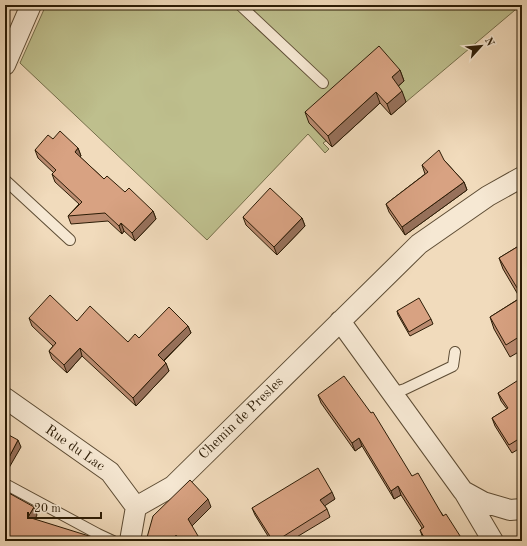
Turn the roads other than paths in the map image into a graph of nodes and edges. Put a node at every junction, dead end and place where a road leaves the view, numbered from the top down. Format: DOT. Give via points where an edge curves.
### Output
graph roads {
  1 [pos="31,5"];
  2 [pos="240,5"];
  3 [pos="5,64"];
  4 [pos="323,83"];
  5 [pos="522,177"];
  6 [pos="5,180"];
  7 [pos="70,240"];
  8 [pos="340,322"];
  9 [pos="455,352"];
  10 [pos="392,393"];
  11 [pos="5,398"];
  12 [pos="7,485"];
  13 [pos="463,491"];
  14 [pos="136,507"];
  15 [pos="522,509"];
  16 [pos="112,541"];
  17 [pos="130,541"];
  18 [pos="493,541"];
  1 -- 3 [label="street"];
  2 -- 4 [label="lane"];
  5 -- 8 [label="street, Chemin de Presles" via="488,196 419,244"];
  6 -- 7 [label="lane"];
  8 -- 10 [label="street"];
  8 -- 14 [label="street, Chemin de Presles" via="173,486"];
  9 -- 10 [label="lane" via="453,366"];
  10 -- 13 [label="street"];
  11 -- 14 [label="street, Rue du Lac" via="110,472"];
  12 -- 16 [label="lane"];
  13 -- 15 [label="street" via="483,502 510,510"];
  13 -- 18 [label="street"];
  14 -- 17 [label="street"];
}
